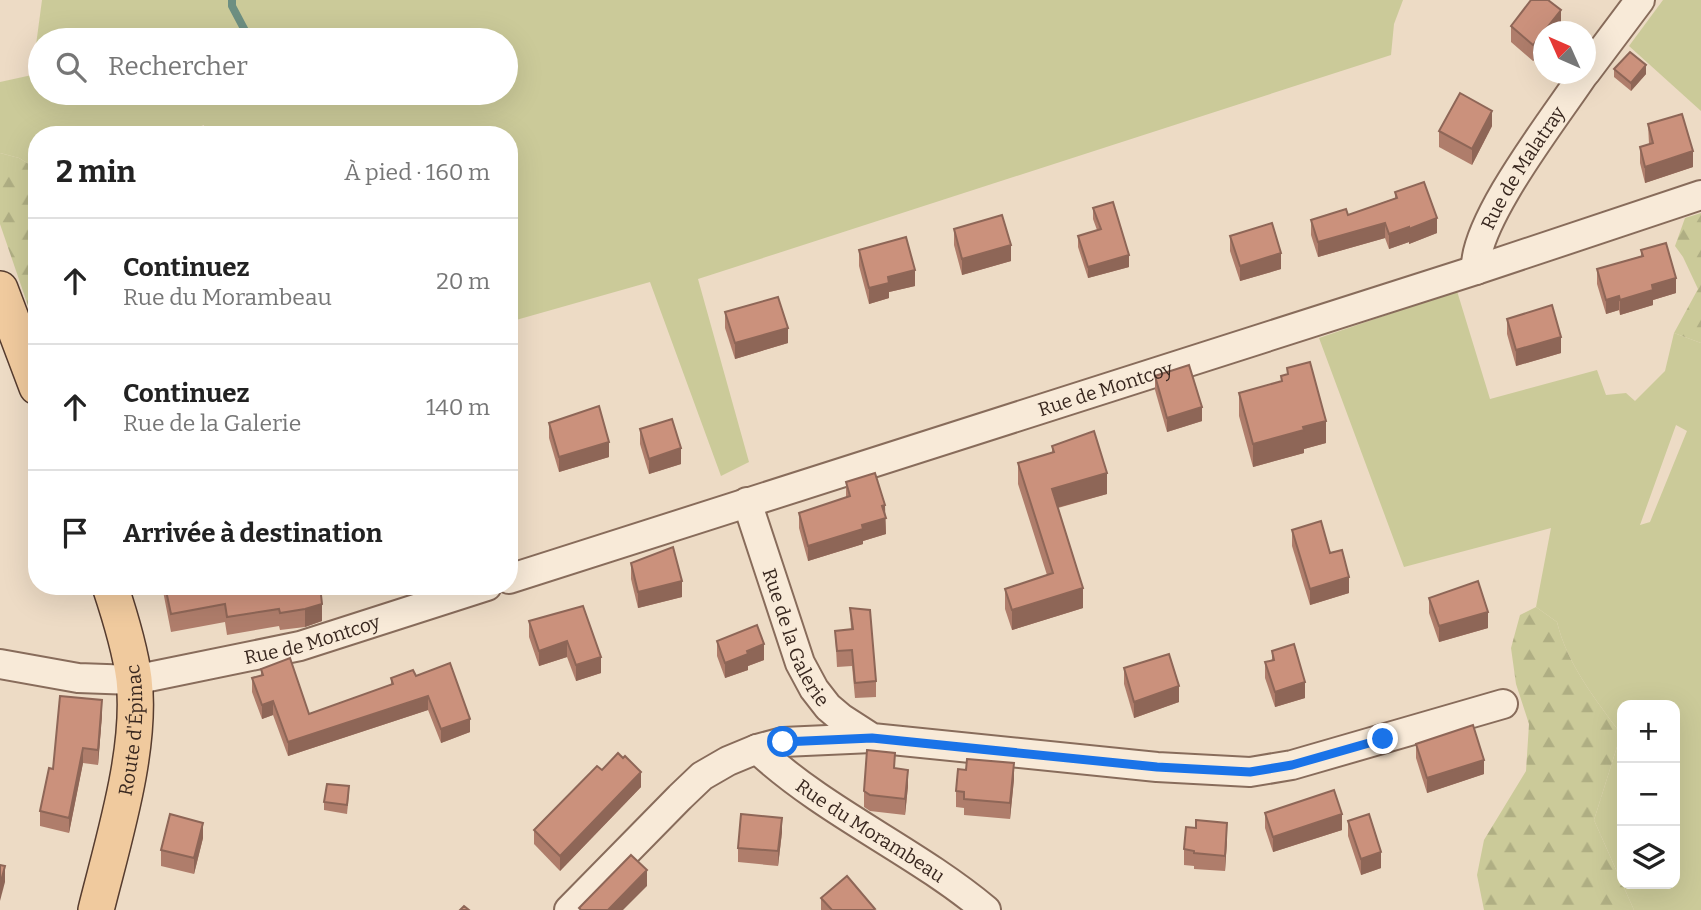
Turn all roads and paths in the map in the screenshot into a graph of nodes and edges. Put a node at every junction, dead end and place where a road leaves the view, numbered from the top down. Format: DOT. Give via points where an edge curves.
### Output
graph roads {
  1 [pos="1640,0"];
  2 [pos="1596,58"];
  3 [pos="1578,84"];
  4 [pos="1701,195"];
  5 [pos="1476,270"];
  6 [pos="0,289"];
  7 [pos="28,363"];
  8 [pos="747,502"];
  9 [pos="518,576"];
  10 [pos="113,595"];
  11 [pos="458,595"];
  12 [pos="0,664"];
  13 [pos="134,680"];
  14 [pos="1503,704"];
  15 [pos="872,738"];
  16 [pos="757,749"];
  17 [pos="96,910"];
  18 [pos="569,910"];
  19 [pos="986,910"];
  1 -- 2 [label="street, Rue de Malatray"];
  3 -- 5 [label="street, Rue de Malatray" via="1499,201 1475,256"];
  4 -- 5 [label="street, Rue de Montcoy"];
  5 -- 8 [label="street, Rue de Montcoy"];
  6 -- 7 [label="main road"];
  8 -- 9 [label="street, Rue de Montcoy"];
  8 -- 15 [label="street, Rue de la Galerie" via="800,663 814,689 841,718"];
  10 -- 13 [label="main road, Route d'Épinac"];
  11 -- 13 [label="street, Rue de Montcoy" via="300,646"];
  12 -- 13 [label="street, Rue de Montcoy" via="78,678"];
  13 -- 17 [label="main road, Route d'Épinac" via="128,777"];
  14 -- 15 [label="street, Rue de la Galerie" via="1292,765 1250,772"];
  15 -- 16 [label="street" via="783,742"];
  16 -- 18 [label="street" via="702,776"];
  16 -- 19 [label="street, Rue du Morambeau" via="823,802"];
}
